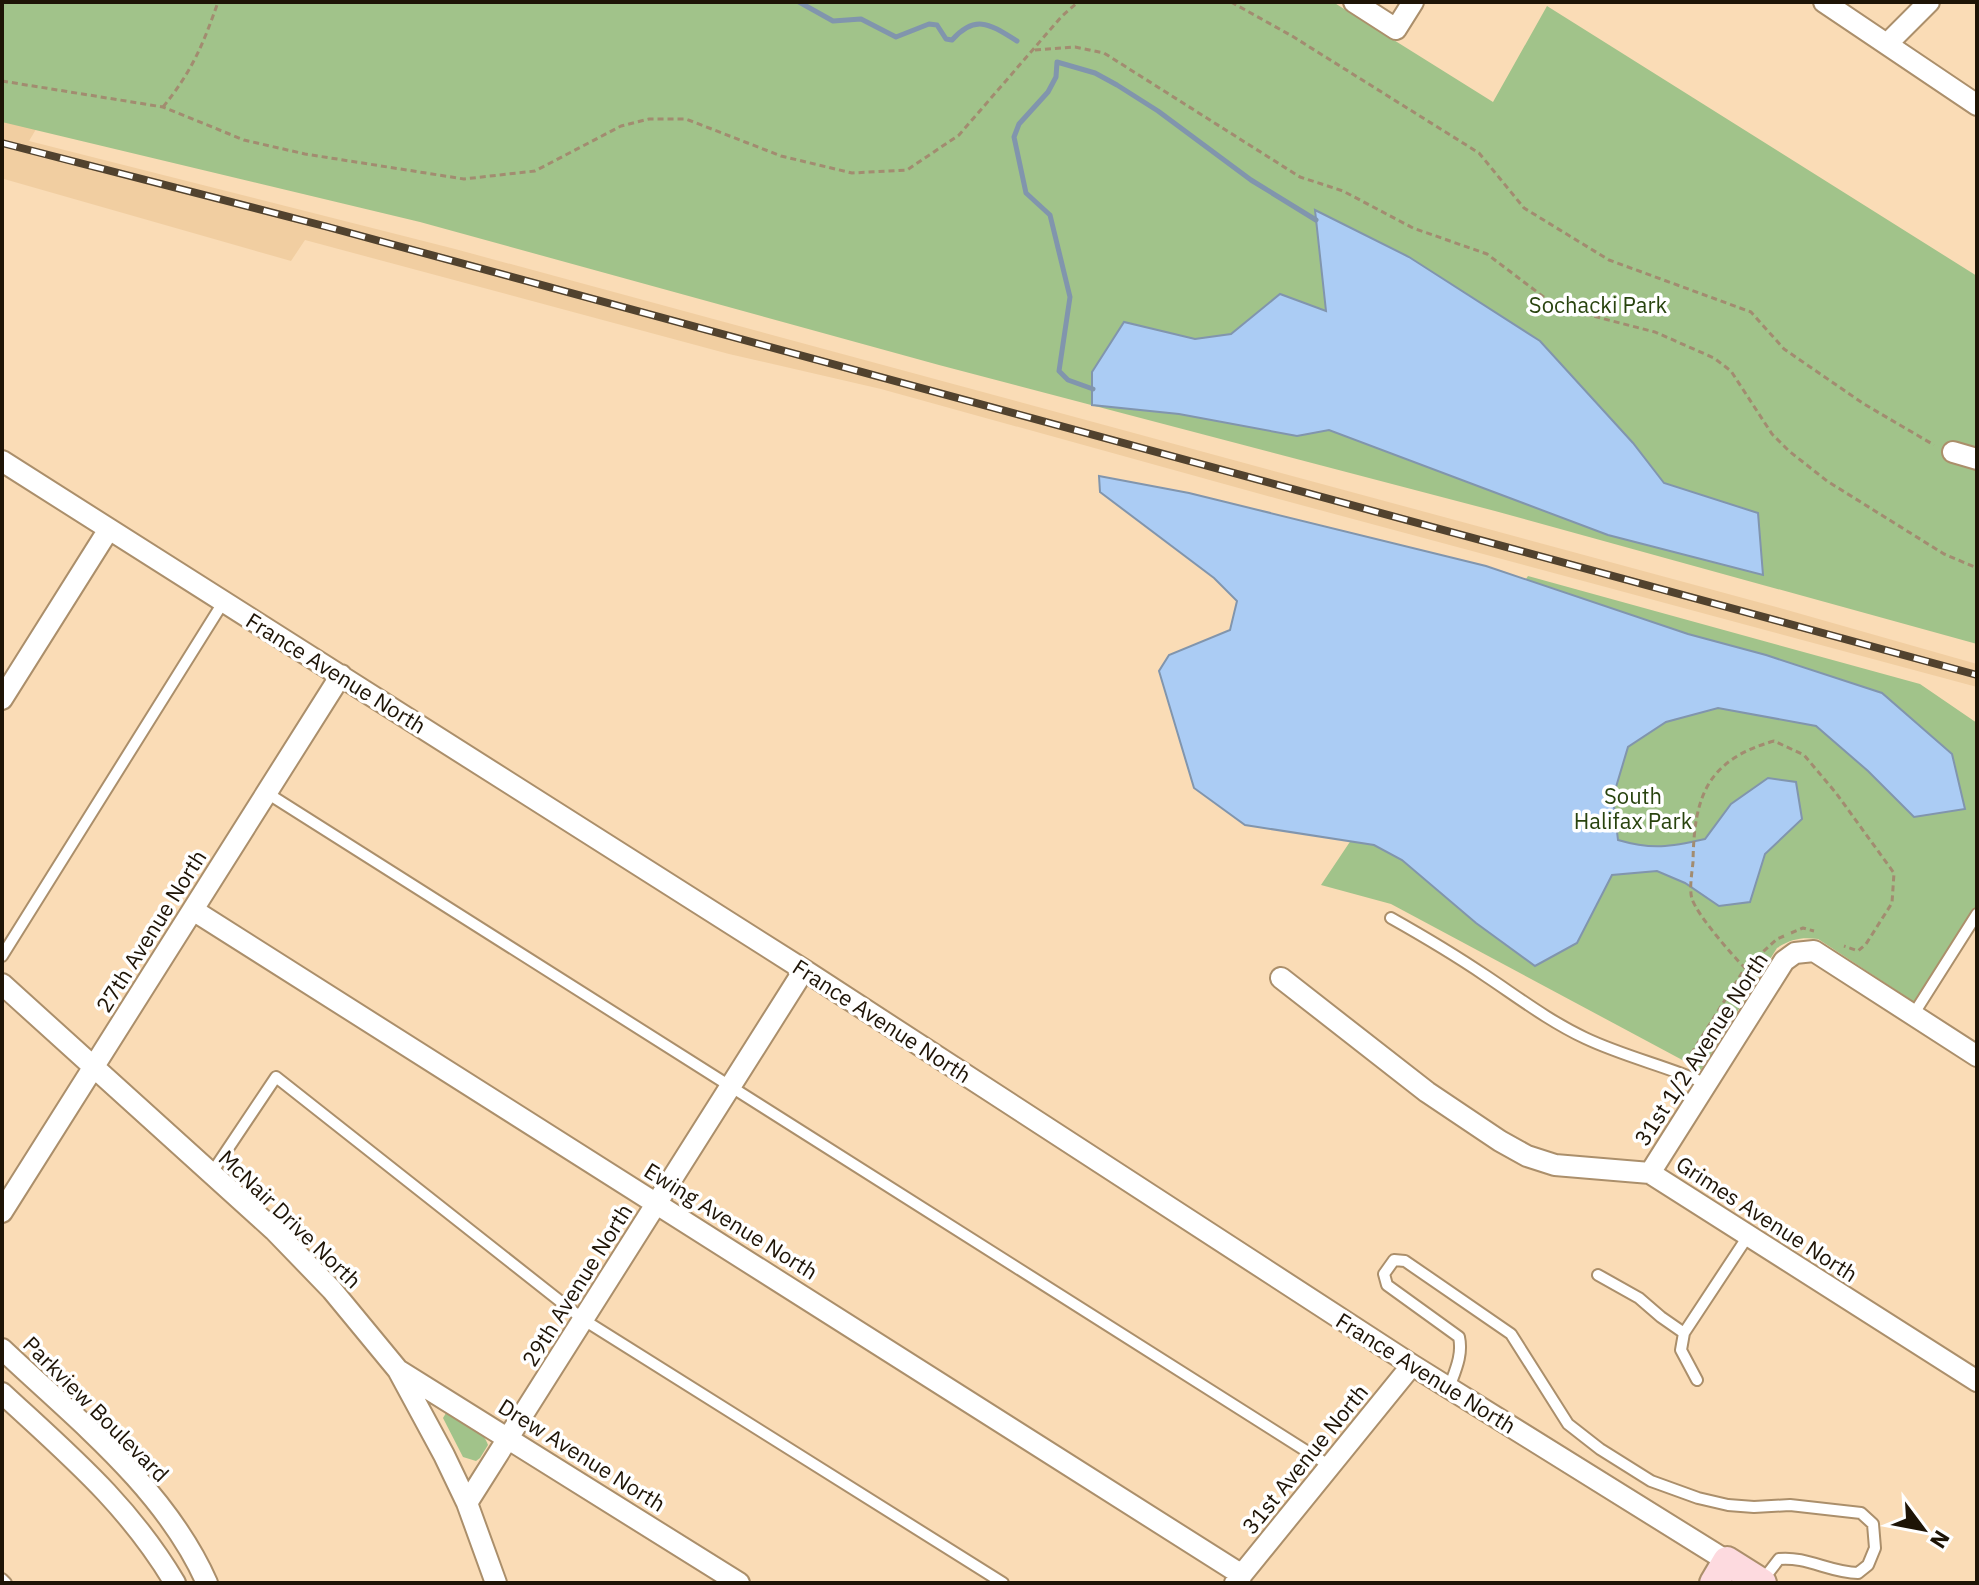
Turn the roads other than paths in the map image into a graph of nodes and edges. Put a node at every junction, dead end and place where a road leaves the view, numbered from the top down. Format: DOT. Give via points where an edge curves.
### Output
graph roads {
  1 [pos="1354,2"];
  2 [pos="1413,2"];
  3 [pos="1824,2"];
  4 [pos="1929,2"];
  5 [pos="1887,44"];
  6 [pos="1977,105"];
  7 [pos="1953,452"];
  8 [pos="1977,459"];
  9 [pos="2,461"];
  10 [pos="109,529"];
  11 [pos="224,601"];
  12 [pos="341,675"];
  13 [pos="2,699"];
  14 [pos="267,793"];
  15 [pos="193,910"];
  16 [pos="1977,914"];
  17 [pos="1391,918"];
  18 [pos="2,956"];
  19 [pos="804,970"];
  20 [pos="1281,978"];
  21 [pos="2,984"];
  22 [pos="1913,1015"];
  23 [pos="1977,1056"];
  24 [pos="94,1067"];
  25 [pos="1707,1084"];
  26 [pos="731,1086"];
  27 [pos="1650,1173"];
  28 [pos="211,1174"];
  29 [pos="658,1203"];
  30 [pos="2,1212"];
  31 [pos="1748,1236"];
  32 [pos="1598,1275"];
  33 [pos="584,1320"];
  34 [pos="1684,1333"];
  35 [pos="2,1349"];
  36 [pos="1412,1365"];
  37 [pos="398,1370"];
  38 [pos="1697,1380"];
  39 [pos="1977,1381"];
  40 [pos="1449,1388"];
  41 [pos="2,1393"];
  42 [pos="509,1437"];
  43 [pos="1330,1466"];
  44 [pos="467,1503"];
  45 [pos="1720,1572"];
  46 [pos="1239,1579"];
  47 [pos="175,1583"];
  48 [pos="207,1583"];
  49 [pos="496,1583"];
  50 [pos="739,1583"];
  51 [pos="1003,1583"];
  52 [pos="1761,1583"];
  1 -- 2 [label="street" via="1396,29"];
  3 -- 5 [label="street"];
  4 -- 5 [label="street"];
  5 -- 6 [label="street"];
  7 -- 8 [label="street"];
  9 -- 10 [label="street, France Avenue North"];
  10 -- 11 [label="street, France Avenue North"];
  10 -- 13 [label="street"];
  11 -- 12 [label="street, France Avenue North"];
  11 -- 18 [label="lane"];
  12 -- 14 [label="street, 27th Avenue North"];
  12 -- 19 [label="street, France Avenue North"];
  14 -- 15 [label="street, 27th Avenue North"];
  14 -- 26 [label="lane"];
  15 -- 24 [label="street, 27th Avenue North"];
  15 -- 29 [label="street, Ewing Avenue North"];
  16 -- 22 [label="lane"];
  17 -- 25 [label="lane" via="1585,1038"];
  19 -- 26 [label="street, 29th Avenue North"];
  19 -- 36 [label="street, France Avenue North"];
  20 -- 27 [label="street, Grimes Avenue North" via="1437,1099 1527,1156 1577,1168"];
  21 -- 24 [label="street, McNair Drive North"];
  22 -- 23 [label="street"];
  22 -- 25 [label="street, 31st 1/2 Avenue North" via="1814,951 1795,953 1784,961"];
  24 -- 28 [label="street, McNair Drive North"];
  24 -- 30 [label="street, 27th Avenue North"];
  25 -- 27 [label="street, 31st 1/2 Avenue North"];
  26 -- 29 [label="street, 29th Avenue North"];
  26 -- 43 [label="lane"];
  27 -- 31 [label="street, Grimes Avenue North"];
  28 -- 33 [label="lane" via="276,1077"];
  28 -- 37 [label="street, McNair Drive North" via="332,1290"];
  29 -- 33 [label="street, 29th Avenue North"];
  29 -- 46 [label="street, Ewing Avenue North"];
  31 -- 34 [label="lane"];
  31 -- 39 [label="street, Grimes Avenue North"];
  32 -- 34 [label="lane" via="1625,1288"];
  33 -- 42 [label="street, 29th Avenue North"];
  33 -- 51 [label="lane"];
  34 -- 38 [label="lane" via="1681,1350"];
  35 -- 48 [label="street, Parkview Boulevard" via="139,1481 175,1527"];
  36 -- 40 [label="street, France Avenue North"];
  36 -- 43 [label="street, 31st Avenue North"];
  37 -- 42 [label="street, Drew Avenue North"];
  37 -- 44 [label="street, McNair Drive North"];
  40 -- 45 [label="street, France Avenue North"];
  40 -- 52 [label="lane" via="1459,1359 1459,1337 1387,1285 1384,1274 1394,1260 1405,1261 1511,1334 1568,1424 1651,1481 1728,1505 1861,1513 1873,1524 1875,1548 1858,1573 1779,1559"];
  41 -- 47 [label="street" via="120,1505"];
  42 -- 44 [label="street, 29th Avenue North"];
  42 -- 50 [label="street, Drew Avenue North"];
  43 -- 46 [label="street, 31st Avenue North"];
  44 -- 49 [label="street, McNair Drive North"];
  45 -- 52 [label="street, France Avenue North"];
}
